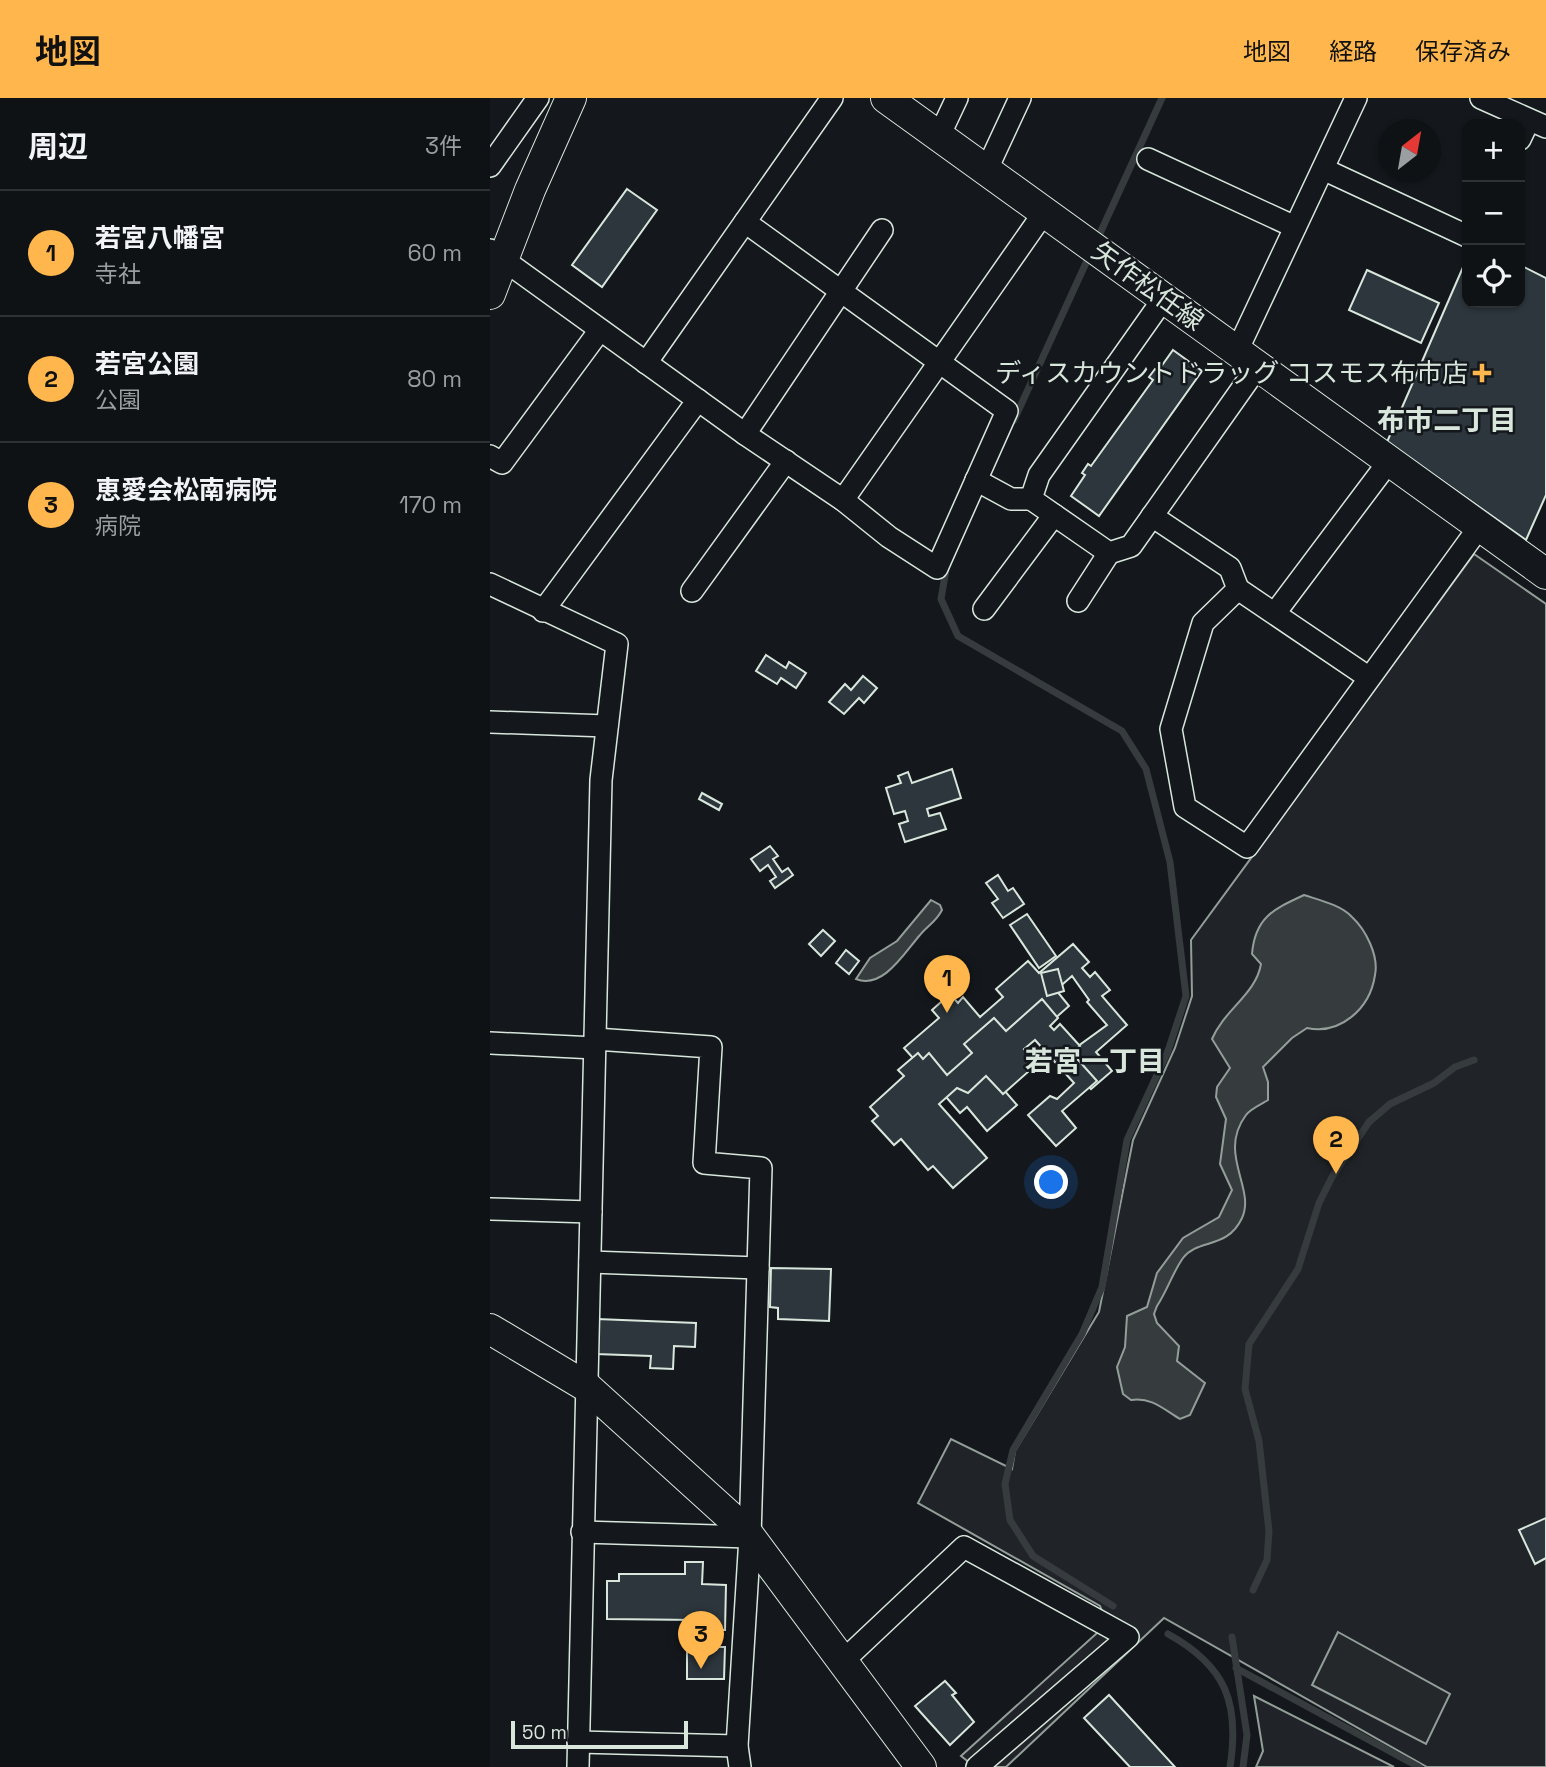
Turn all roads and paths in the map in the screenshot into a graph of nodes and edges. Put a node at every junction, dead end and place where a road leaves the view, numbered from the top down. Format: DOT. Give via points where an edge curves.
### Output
graph roads {
  1 [pos="538,98"];
  2 [pos="570,98"];
  3 [pos="832,98"];
  4 [pos="886,98"];
  5 [pos="957,98"];
  6 [pos="1020,98"];
  7 [pos="1356,98"];
  8 [pos="1481,98"];
  9 [pos="1532,128"];
  10 [pos="940,134"];
  11 [pos="1149,159"];
  12 [pos="490,166"];
  13 [pos="987,169"];
  14 [pos="1322,169"];
  15 [pos="1045,211"];
  16 [pos="745,222"];
  17 [pos="1296,227"];
  18 [pos="882,230"];
  19 [pos="1462,234"];
  20 [pos="496,255"];
  21 [pos="842,292"];
  22 [pos="490,294"];
  23 [pos="1164,298"];
  24 [pos="600,330"];
  25 [pos="1247,359"];
  26 [pos="646,363"];
  27 [pos="939,363"];
  28 [pos="698,400"];
  29 [pos="745,434"];
  30 [pos="490,456"];
  31 [pos="1390,460"];
  32 [pos="786,461"];
  33 [pos="982,483"];
  34 [pos="1031,499"];
  35 [pos="843,500"];
  36 [pos="1055,515"];
  37 [pos="1152,516"];
  38 [pos="1480,526"];
  39 [pos="1109,553"];
  40 [pos="1546,573"];
  41 [pos="490,584"];
  42 [pos="1238,589"];
  43 [pos="692,591"];
  44 [pos="1078,601"];
  45 [pos="984,609"];
  46 [pos="543,611"];
  47 [pos="1275,613"];
  48 [pos="1368,677"];
  49 [pos="490,722"];
  50 [pos="607,726"];
  51 [pos="490,1043"];
  52 [pos="595,1043"];
  53 [pos="490,1209"];
  54 [pos="590,1212"];
  55 [pos="590,1262"];
  56 [pos="758,1268"];
  57 [pos="490,1329"];
  58 [pos="587,1387"];
  59 [pos="582,1532"];
  60 [pos="750,1538"];
  61 [pos="842,1662"];
  62 [pos="578,1742"];
  63 [pos="739,1756"];
  64 [pos="578,1767"];
  65 [pos="921,1767"];
  66 [pos="977,1767"];
  1 -- 12 [label="street"];
  2 -- 20 [label="street"];
  3 -- 16 [label="street"];
  4 -- 10 [label="street, 矢作松任線"];
  5 -- 10 [label="street"];
  6 -- 13 [label="street"];
  7 -- 14 [label="street"];
  8 -- 9 [label="street"];
  10 -- 13 [label="street, 矢作松任線"];
  11 -- 17 [label="street"];
  13 -- 15 [label="street, 矢作松任線"];
  14 -- 17 [label="street"];
  14 -- 19 [label="street"];
  15 -- 23 [label="street, 矢作松任線"];
  15 -- 27 [label="street"];
  16 -- 21 [label="street"];
  16 -- 26 [label="street"];
  17 -- 25 [label="street"];
  18 -- 21 [label="street"];
  20 -- 22 [label="street"];
  20 -- 24 [label="street"];
  21 -- 27 [label="street"];
  21 -- 29 [label="street"];
  23 -- 25 [label="street, 矢作松任線"];
  23 -- 34 [label="street" via="1039,475"];
  24 -- 26 [label="street"];
  24 -- 30 [label="street" via="502,463"];
  25 -- 31 [label="street, 矢作松任線"];
  25 -- 37 [label="street"];
  26 -- 28 [label="street"];
  27 -- 33 [label="street" via="1007,411"];
  27 -- 35 [label="street"];
  28 -- 29 [label="street"];
  28 -- 46 [label="street"];
  29 -- 32 [label="street"];
  31 -- 38 [label="street, 矢作松任線"];
  31 -- 47 [label="street"];
  32 -- 35 [label="street"];
  32 -- 43 [label="street"];
  33 -- 34 [label="street" via="1011,499"];
  33 -- 35 [label="street" via="937,568"];
  34 -- 36 [label="street"];
  36 -- 39 [label="street"];
  36 -- 45 [label="street"];
  37 -- 39 [label="street" via="1131,546"];
  37 -- 42 [label="street" via="1230,568"];
  38 -- 40 [label="street, 矢作松任線"];
  38 -- 48 [label="street"];
  39 -- 44 [label="street"];
  41 -- 46 [label="street"];
  42 -- 47 [label="street"];
  42 -- 48 [label="street" via="1203,623 1171,729 1185,807 1247,847"];
  46 -- 50 [label="street" via="617,644"];
  47 -- 48 [label="street"];
  49 -- 50 [label="street"];
  50 -- 52 [label="street" via="601,780"];
  51 -- 52 [label="street"];
  52 -- 54 [label="street"];
  52 -- 56 [label="street" via="711,1047 704,1163 761,1167"];
  53 -- 54 [label="street"];
  54 -- 55 [label="street"];
  55 -- 56 [label="street"];
  55 -- 58 [label="street"];
  56 -- 60 [label="street"];
  57 -- 58 [label="street"];
  58 -- 59 [label="street"];
  58 -- 60 [label="street"];
  59 -- 60 [label="street"];
  59 -- 62 [label="street"];
  60 -- 61 [label="street"];
  60 -- 63 [label="street"];
  61 -- 65 [label="street"];
  61 -- 66 [label="street" via="964,1546 1128,1637"];
  62 -- 63 [label="street"];
  62 -- 64 [label="street"];
}
